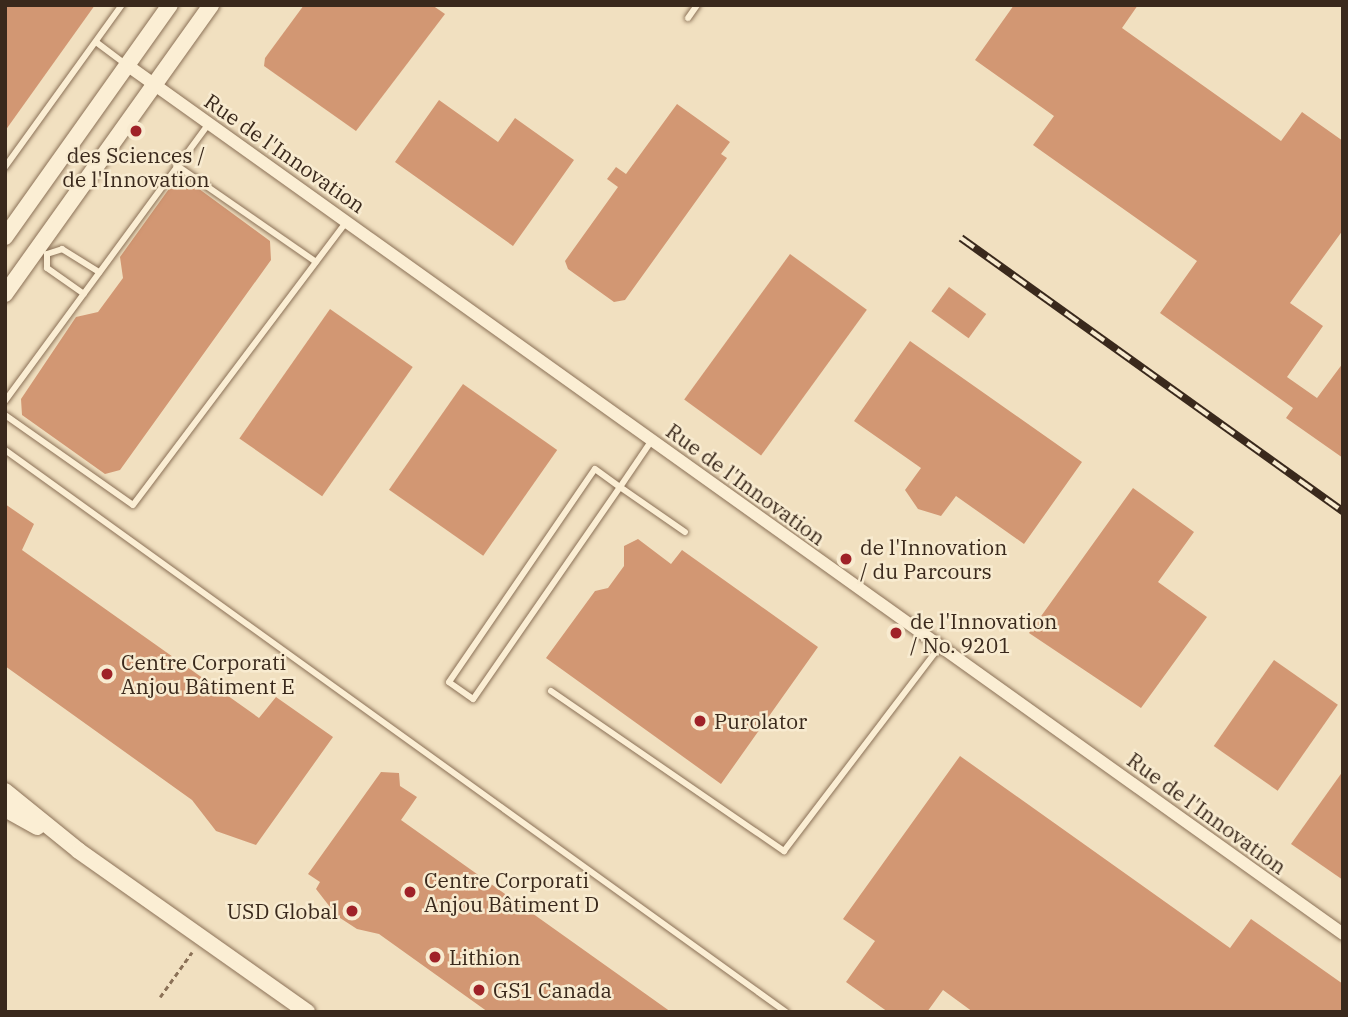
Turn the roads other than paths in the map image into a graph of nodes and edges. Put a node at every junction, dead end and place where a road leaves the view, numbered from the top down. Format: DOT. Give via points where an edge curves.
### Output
graph roads {
  1 [pos="122,5"];
  2 [pos="170,5"];
  3 [pos="211,5"];
  4 [pos="697,5"];
  5 [pos="688,18"];
  6 [pos="96,42"];
  7 [pos="127,65"];
  8 [pos="155,85"];
  9 [pos="209,123"];
  10 [pos="176,165"];
  11 [pos="5,167"];
  12 [pos="347,221"];
  13 [pos="5,237"];
  14 [pos="43,251"];
  15 [pos="316,262"];
  16 [pos="99,272"];
  17 [pos="5,294"];
  18 [pos="84,294"];
  19 [pos="5,401"];
  20 [pos="5,415"];
  21 [pos="652,440"];
  22 [pos="5,450"];
  23 [pos="620,487"];
  24 [pos="685,532"];
  25 [pos="940,646"];
  26 [pos="551,691"];
  27 [pos="5,791"];
  28 [pos="5,809"];
  29 [pos="79,851"];
  30 [pos="1343,934"];
  31 [pos="303,1011"];
  32 [pos="786,1012"];
  1 -- 6 [label="lane"];
  2 -- 7 [label="street"];
  3 -- 8 [label="street"];
  4 -- 5 [label="lane"];
  6 -- 7 [label="lane"];
  6 -- 11 [label="lane"];
  7 -- 8 [label="street, Rue de l'Innovation"];
  7 -- 13 [label="street"];
  8 -- 9 [label="street, Rue de l'Innovation"];
  8 -- 14 [label="street"];
  9 -- 10 [label="lane"];
  9 -- 12 [label="street, Rue de l'Innovation"];
  10 -- 15 [label="lane"];
  10 -- 16 [label="lane"];
  12 -- 15 [label="lane"];
  12 -- 21 [label="street, Rue de l'Innovation"];
  14 -- 16 [label="lane" via="62,249"];
  14 -- 17 [label="street"];
  14 -- 18 [label="lane" via="47,268"];
  15 -- 20 [label="lane" via="134,505"];
  16 -- 18 [label="lane"];
  18 -- 19 [label="lane"];
  21 -- 23 [label="lane"];
  21 -- 25 [label="street, Rue de l'Innovation"];
  22 -- 32 [label="lane"];
  23 -- 23 [label="lane" via="473,699 449,682 595,469"];
  23 -- 24 [label="lane"];
  25 -- 26 [label="lane" via="784,851"];
  25 -- 30 [label="street, Rue de l'Innovation"];
  27 -- 29 [label="street"];
  28 -- 29 [label="street"];
  29 -- 31 [label="street"];
}
